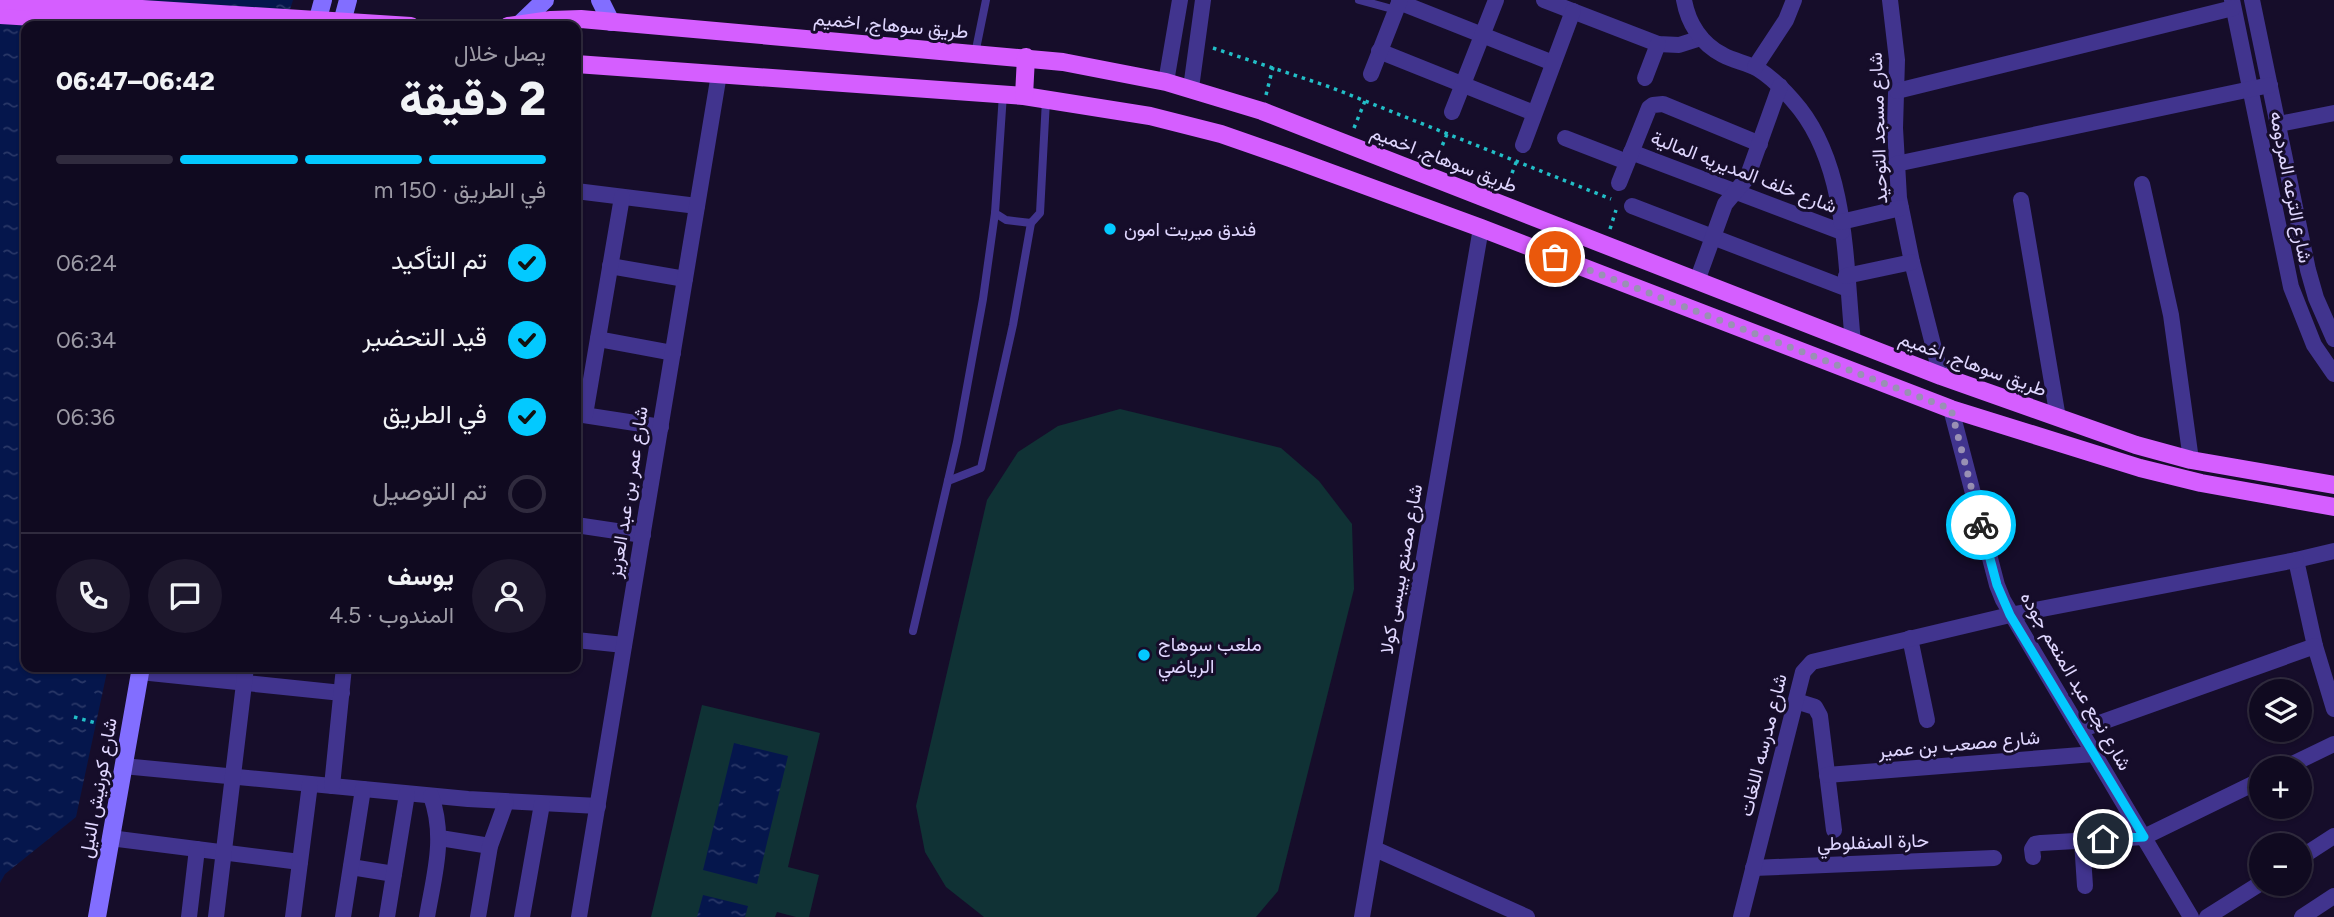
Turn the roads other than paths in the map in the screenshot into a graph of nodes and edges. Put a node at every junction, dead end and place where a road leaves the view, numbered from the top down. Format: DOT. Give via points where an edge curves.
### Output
graph roads {
  1 [pos="0,0"];
  2 [pos="323,0"];
  3 [pos="348,0"];
  4 [pos="545,0"];
  5 [pos="600,0"];
  6 [pos="986,0"];
  7 [pos="1180,0"];
  8 [pos="1203,0"];
  9 [pos="1359,0"];
  10 [pos="1496,0"];
  11 [pos="1544,0"];
  12 [pos="1794,0"];
  13 [pos="1891,0"];
  14 [pos="2252,0"];
  15 [pos="1687,2"];
  16 [pos="1399,4"];
  17 [pos="2232,4"];
  18 [pos="1582,9"];
  19 [pos="0,15"];
  20 [pos="99,21"];
  21 [pos="317,21"];
  22 [pos="332,21"];
  23 [pos="342,21"];
  24 [pos="519,21"];
  25 [pos="545,21"];
  26 [pos="611,22"];
  27 [pos="1482,35"];
  28 [pos="1701,38"];
  29 [pos="1658,44"];
  30 [pos="1379,51"];
  31 [pos="975,54"];
  32 [pos="1026,57"];
  33 [pos="1553,63"];
  34 [pos="581,64"];
  35 [pos="1755,67"];
  36 [pos="719,74"];
  37 [pos="1371,74"];
  38 [pos="1645,78"];
  39 [pos="1166,82"];
  40 [pos="1462,85"];
  41 [pos="1780,86"];
  42 [pos="2270,86"];
  43 [pos="1191,88"];
  44 [pos="2251,90"];
  45 [pos="1897,91"];
  46 [pos="1003,94"];
  47 [pos="1024,96"];
  48 [pos="1046,98"];
  49 [pos="1452,112"];
  50 [pos="1534,113"];
  51 [pos="2334,113"];
  52 [pos="2279,124"];
  53 [pos="1565,138"];
  54 [pos="1760,144"];
  55 [pos="1523,145"];
  56 [pos="1629,157"];
  57 [pos="1896,164"];
  58 [pos="1619,183"];
  59 [pos="2142,184"];
  60 [pos="1735,191"];
  61 [pos="581,192"];
  62 [pos="622,197"];
  63 [pos="2021,200"];
  64 [pos="697,206"];
  65 [pos="1632,206"];
  66 [pos="1901,208"];
  67 [pos="995,213"];
  68 [pos="1031,223"];
  69 [pos="1841,227"];
  70 [pos="1481,228"];
  71 [pos="1713,237"];
  72 [pos="1912,262"];
  73 [pos="610,266"];
  74 [pos="685,279"];
  75 [pos="1697,281"];
  76 [pos="1847,283"];
  77 [pos="598,339"];
  78 [pos="2334,339"];
  79 [pos="1853,342"];
  80 [pos="673,353"];
  81 [pos="2334,374"];
  82 [pos="1941,376"];
  83 [pos="1951,409"];
  84 [pos="581,410"];
  85 [pos="581,414"];
  86 [pos="2058,418"];
  87 [pos="661,427"];
  88 [pos="2191,460"];
  89 [pos="948,481"];
  90 [pos="2334,485"];
  91 [pos="2334,507"];
  92 [pos="581,526"];
  93 [pos="643,535"];
  94 [pos="2334,551"];
  95 [pos="2296,560"];
  96 [pos="2010,615"];
  97 [pos="913,631"];
  98 [pos="1910,638"];
  99 [pos="581,641"];
  100 [pos="624,645"];
  101 [pos="2315,646"];
  102 [pos="139,672"];
  103 [pos="192,672"];
  104 [pos="344,672"];
  105 [pos="245,675"];
  106 [pos="342,693"];
  107 [pos="1796,701"];
  108 [pos="2334,709"];
  109 [pos="1927,720"];
  110 [pos="2080,730"];
  111 [pos="2334,744"];
  112 [pos="2094,754"];
  113 [pos="2309,756"];
  114 [pos="123,766"];
  115 [pos="1828,775"];
  116 [pos="233,776"];
  117 [pos="310,784"];
  118 [pos="332,786"];
  119 [pos="2249,786"];
  120 [pos="363,789"];
  121 [pos="407,794"];
  122 [pos="431,796"];
  123 [pos="506,802"];
  124 [pos="542,804"];
  125 [pos="598,806"];
  126 [pos="1834,830"];
  127 [pos="2334,836"];
  128 [pos="2144,837"];
  129 [pos="110,838"];
  130 [pos="440,838"];
  131 [pos="2082,841"];
  132 [pos="490,846"];
  133 [pos="197,849"];
  134 [pos="1375,849"];
  135 [pos="2312,850"];
  136 [pos="224,852"];
  137 [pos="2033,857"];
  138 [pos="1994,858"];
  139 [pos="300,862"];
  140 [pos="351,867"];
  141 [pos="1753,868"];
  142 [pos="394,874"];
  143 [pos="2085,886"];
  144 [pos="2249,891"];
  145 [pos="2334,896"];
  146 [pos="97,917"];
  147 [pos="188,917"];
  148 [pos="216,917"];
  149 [pos="293,917"];
  150 [pos="343,917"];
  151 [pos="387,917"];
  152 [pos="427,917"];
  153 [pos="478,917"];
  154 [pos="522,917"];
  155 [pos="579,917"];
  156 [pos="1362,917"];
  157 [pos="1527,917"];
  158 [pos="1741,917"];
  159 [pos="2191,917"];
  160 [pos="2207,917"];
  161 [pos="2302,917"];
  1 -- 22 [label="main road, bridge"];
  2 -- 21 [label="main road"];
  3 -- 23 [label="main road"];
  4 -- 24 [label="main road"];
  5 -- 26 [label="main road"];
  6 -- 31 [label="lane"];
  7 -- 39 [label="street"];
  8 -- 43 [label="street"];
  9 -- 16 [label="lane"];
  10 -- 27 [label="street"];
  11 -- 18 [label="street"];
  12 -- 35 [label="street"];
  13 -- 45 [label="street, شارع مسجد التوحيد"];
  14 -- 42 [label="street, شارع الترعه المردومه"];
  15 -- 28 [label="street" via="1691,23"];
  16 -- 27 [label="street"];
  16 -- 30 [label="street"];
  17 -- 44 [label="street, شارع الترعه المردومه"];
  17 -- 45 [label="street"];
  18 -- 29 [label="street"];
  18 -- 33 [label="street"];
  19 -- 20 [label="main road"];
  25 -- 26 [label="main road, طريق سوهاج, اخميم"];
  26 -- 31 [label="main road, طريق سوهاج, اخميم"];
  27 -- 33 [label="street"];
  27 -- 40 [label="street"];
  28 -- 29 [label="street" via="1679,45"];
  28 -- 35 [label="street" via="1723,55"];
  29 -- 38 [label="street"];
  30 -- 37 [label="street"];
  30 -- 40 [label="street"];
  31 -- 32 [label="main road, طريق سوهاج, اخميم"];
  32 -- 39 [label="main road, طريق سوهاج, اخميم"];
  32 -- 47 [label="main road"];
  33 -- 50 [label="street"];
  34 -- 36 [label="main road"];
  35 -- 41 [label="street"];
  36 -- 46 [label="main road"];
  36 -- 64 [label="street, شارع عمر بن عبد العزيز"];
  39 -- 43 [label="main road, طريق سوهاج, اخميم"];
  40 -- 49 [label="street"];
  40 -- 50 [label="street"];
  41 -- 54 [label="street"];
  41 -- 69 [label="street" via="1801,110 1831,167"];
  42 -- 44 [label="street"];
  42 -- 52 [label="street, شارع الترعه المردومه"];
  43 -- 75 [label="main road, طريق سوهاج, اخميم" via="1262,111"];
  44 -- 57 [label="street"];
  44 -- 81 [label="street, شارع الترعه المردومه" via="2291,287 2314,345"];
  45 -- 57 [label="street, شارع مسجد التوحيد"];
  46 -- 47 [label="main road"];
  46 -- 67 [label="lane"];
  47 -- 48 [label="main road"];
  48 -- 68 [label="lane" via="1040,214"];
  48 -- 70 [label="main road" via="1221,134"];
  50 -- 55 [label="street"];
  51 -- 52 [label="street"];
  52 -- 78 [label="street, شارع الترعه المردومه" via="2308,270"];
  53 -- 56 [label="street, شارع خلف المديريه المالية"];
  54 -- 56 [label="street" via="1658,103 1649,108"];
  54 -- 60 [label="street" via="1747,178"];
  56 -- 58 [label="street"];
  56 -- 60 [label="street, شارع خلف المديريه المالية"];
  57 -- 66 [label="street, شارع مسجد التوحيد"];
  59 -- 88 [label="street" via="2171,315"];
  60 -- 69 [label="street, شارع خلف المديريه المالية"];
  60 -- 71 [label="street"];
  61 -- 62 [label="street"];
  62 -- 64 [label="street"];
  62 -- 73 [label="street"];
  63 -- 86 [label="street"];
  64 -- 74 [label="street, شارع عمر بن عبد العزيز"];
  65 -- 71 [label="street"];
  66 -- 69 [label="street"];
  66 -- 72 [label="street, شارع مسجد التوحيد"];
  67 -- 68 [label="lane" via="1006,220"];
  67 -- 89 [label="lane"];
  68 -- 89 [label="lane" via="981,468"];
  69 -- 76 [label="street"];
  70 -- 83 [label="main road"];
  70 -- 134 [label="street, شارع مصنع بيبسى كولا"];
  71 -- 75 [label="street"];
  71 -- 76 [label="street"];
  72 -- 76 [label="street"];
  72 -- 82 [label="street, شارع مسجد التوحيد"];
  73 -- 74 [label="street"];
  73 -- 77 [label="street"];
  74 -- 80 [label="street, شارع عمر بن عبد العزيز"];
  75 -- 79 [label="main road, طريق سوهاج, اخميم"];
  76 -- 79 [label="street"];
  77 -- 80 [label="street"];
  77 -- 84 [label="street"];
  79 -- 82 [label="main road, طريق سوهاج, اخميم"];
  80 -- 87 [label="street, شارع عمر بن عبد العزيز"];
  82 -- 86 [label="main road, طريق سوهاج, اخميم"];
  83 -- 91 [label="main road" via="2152,471"];
  83 -- 96 [label="street, شارع نجع عبد المنعم جوده" via="1997,585"];
  85 -- 87 [label="street"];
  86 -- 88 [label="main road, طريق سوهاج, اخميم"];
  87 -- 93 [label="street, شارع عمر بن عبد العزيز"];
  88 -- 90 [label="main road, طريق سوهاج, اخميم"];
  89 -- 97 [label="lane"];
  92 -- 93 [label="street"];
  93 -- 100 [label="street, شارع عمر بن عبد العزيز"];
  94 -- 95 [label="street, شارع مدرسه اللغات"];
  95 -- 96 [label="street, شارع مدرسه اللغات"];
  95 -- 101 [label="street"];
  96 -- 98 [label="street, شارع مدرسه اللغات"];
  96 -- 110 [label="street, شارع نجع عبد المنعم جوده"];
  98 -- 107 [label="street, شارع مدرسه اللغات" via="1812,662 1803,671"];
  98 -- 109 [label="street"];
  99 -- 100 [label="street"];
  100 -- 125 [label="street, شارع عمر بن عبد العزيز"];
  101 -- 108 [label="street"];
  101 -- 110 [label="street"];
  102 -- 114 [label="main road, شارع كورنيش النيل"];
  103 -- 105 [label="street"];
  104 -- 106 [label="street"];
  105 -- 106 [label="street"];
  105 -- 116 [label="street"];
  106 -- 118 [label="street"];
  107 -- 115 [label="street" via="1818,711"];
  107 -- 141 [label="street, شارع مدرسه اللغات"];
  110 -- 112 [label="street, شارع نجع عبد المنعم جوده"];
  111 -- 113 [label="street"];
  112 -- 115 [label="street, شارع مصعب بن عمير"];
  112 -- 128 [label="street, شارع نجع عبد المنعم جوده"];
  114 -- 116 [label="street"];
  114 -- 129 [label="main road, شارع كورنيش النيل"];
  115 -- 126 [label="street"];
  116 -- 117 [label="street"];
  116 -- 136 [label="street"];
  117 -- 118 [label="street"];
  117 -- 139 [label="street"];
  118 -- 120 [label="street"];
  119 -- 128 [label="street"];
  120 -- 121 [label="street"];
  120 -- 140 [label="street"];
  121 -- 122 [label="street"];
  121 -- 142 [label="street"];
  122 -- 123 [label="street"];
  122 -- 130 [label="street"];
  123 -- 124 [label="street"];
  123 -- 132 [label="street"];
  124 -- 125 [label="street"];
  124 -- 154 [label="street"];
  125 -- 155 [label="street, شارع عمر بن عبد العزيز"];
  127 -- 135 [label="street"];
  128 -- 131 [label="street"];
  128 -- 159 [label="street, شارع نجع عبد المنعم جوده"];
  129 -- 133 [label="street"];
  129 -- 146 [label="main road, شارع كورنيش النيل"];
  130 -- 132 [label="street"];
  130 -- 152 [label="street"];
  131 -- 137 [label="street" via="2035,844"];
  131 -- 143 [label="street"];
  132 -- 153 [label="street"];
  133 -- 136 [label="street"];
  133 -- 147 [label="street"];
  134 -- 156 [label="street, شارع مصنع بيبسى كولا"];
  134 -- 157 [label="street"];
  136 -- 139 [label="street"];
  136 -- 148 [label="street"];
  138 -- 141 [label="street, حارة المنفلوطي"];
  139 -- 149 [label="street"];
  140 -- 142 [label="street"];
  140 -- 150 [label="street"];
  141 -- 158 [label="street, شارع مدرسه اللغات"];
  142 -- 151 [label="street"];
  144 -- 160 [label="street"];
  145 -- 161 [label="street"];
}
